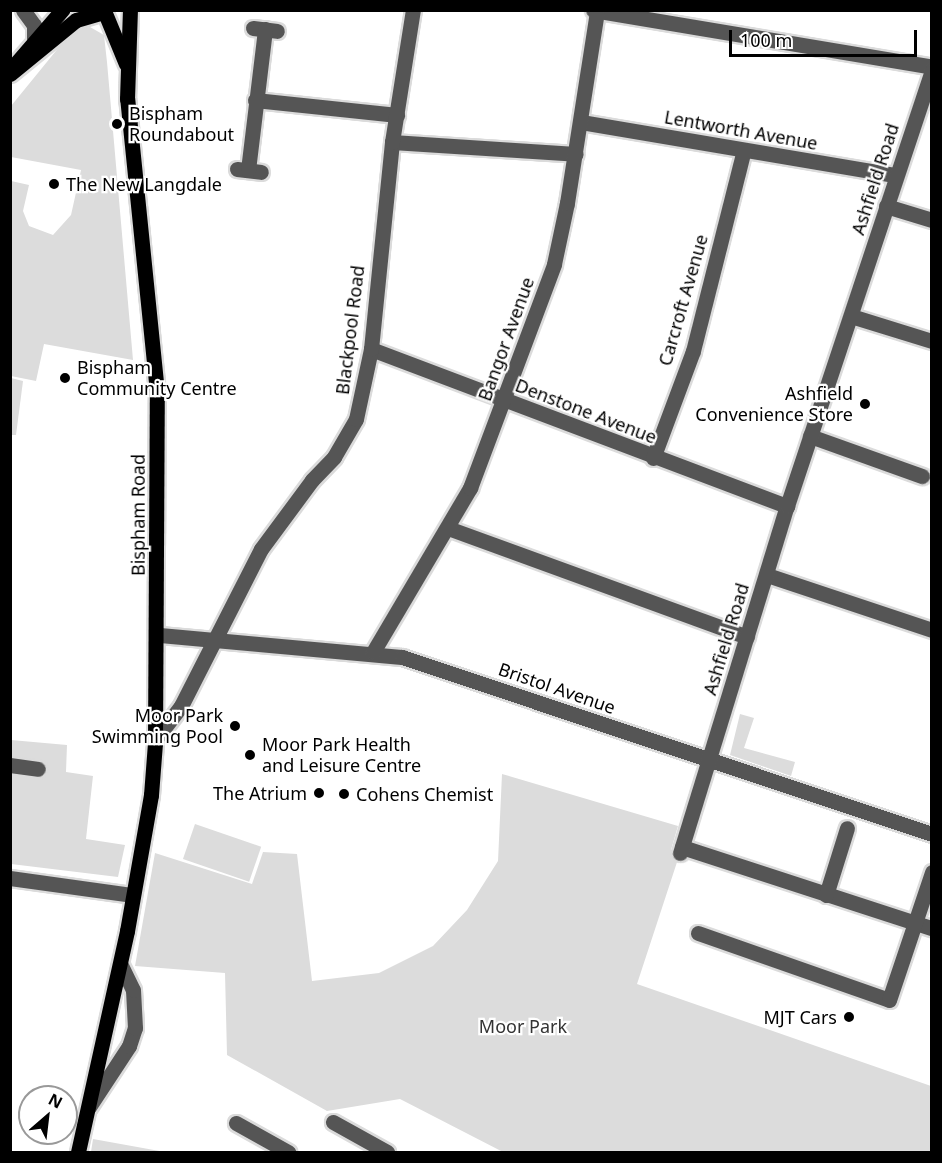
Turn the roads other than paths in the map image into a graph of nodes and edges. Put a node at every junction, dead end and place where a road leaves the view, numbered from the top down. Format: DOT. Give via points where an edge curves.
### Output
graph roads {
  1 [pos="23,10"];
  2 [pos="130,10"];
  3 [pos="413,10"];
  4 [pos="55,11"];
  5 [pos="595,11"];
  6 [pos="104,12"];
  7 [pos="265,29"];
  8 [pos="34,38"];
  9 [pos="126,64"];
  10 [pos="932,69"];
  11 [pos="10,72"];
  12 [pos="255,100"];
  13 [pos="397,115"];
  14 [pos="581,122"];
  15 [pos="392,142"];
  16 [pos="744,150"];
  17 [pos="576,154"];
  18 [pos="248,170"];
  19 [pos="895,175"];
  20 [pos="886,206"];
  21 [pos="932,220"];
  22 [pos="851,316"];
  23 [pos="932,341"];
  24 [pos="371,349"];
  25 [pos="505,400"];
  26 [pos="810,436"];
  27 [pos="653,458"];
  28 [pos="922,476"];
  29 [pos="787,506"];
  30 [pos="448,528"];
  31 [pos="767,574"];
  32 [pos="932,630"];
  33 [pos="159,635"];
  34 [pos="747,637"];
  35 [pos="218,638"];
  36 [pos="373,652"];
  37 [pos="155,741"];
  38 [pos="710,762"];
  39 [pos="10,765"];
  40 [pos="38,769"];
  41 [pos="847,828"];
  42 [pos="932,834"];
  43 [pos="932,872"];
  44 [pos="10,878"];
  45 [pos="133,895"];
  46 [pos="825,895"];
  47 [pos="915,923"];
  48 [pos="932,928"];
  49 [pos="698,933"];
  50 [pos="121,965"];
  51 [pos="88,1108"];
  52 [pos="333,1122"];
  53 [pos="236,1124"];
  54 [pos="78,1152"];
  55 [pos="288,1152"];
  56 [pos="386,1152"];
  1 -- 8 [label="street" via="34,25"];
  2 -- 9 [label="main road, Bispham Road"];
  3 -- 13 [label="street, Blackpool Road"];
  4 -- 8 [label="main road"];
  5 -- 10 [label="street"];
  5 -- 14 [label="street, Bangor Avenue"];
  6 -- 9 [label="main road, Bispham Road"];
  6 -- 11 [label="main road" via="76,20"];
  7 -- 12 [label="street"];
  8 -- 11 [label="main road"];
  9 -- 33 [label="main road, Bispham Road" via="157,392"];
  10 -- 19 [label="street, Ashfield Road"];
  12 -- 13 [label="street"];
  12 -- 18 [label="street"];
  13 -- 15 [label="street, Blackpool Road"];
  14 -- 16 [label="street, Lentworth Avenue"];
  14 -- 17 [label="street, Bangor Avenue"];
  15 -- 17 [label="street"];
  15 -- 24 [label="street, Blackpool Road"];
  16 -- 19 [label="street, Lentworth Avenue"];
  16 -- 27 [label="street, Carcroft Avenue" via="693,351"];
  17 -- 25 [label="street, Bangor Avenue" via="554,264"];
  19 -- 20 [label="street, Ashfield Road"];
  20 -- 21 [label="street"];
  20 -- 22 [label="street, Ashfield Road"];
  22 -- 23 [label="street"];
  22 -- 26 [label="street, Ashfield Road"];
  24 -- 25 [label="street, Denstone Avenue"];
  24 -- 35 [label="street, Blackpool Road" via="362,399 345,442 261,549"];
  25 -- 27 [label="street, Denstone Avenue"];
  25 -- 30 [label="street, Bangor Avenue" via="471,488"];
  26 -- 28 [label="street"];
  26 -- 29 [label="street, Ashfield Road"];
  27 -- 29 [label="street, Denstone Avenue"];
  29 -- 31 [label="street, Ashfield Road"];
  30 -- 34 [label="street"];
  30 -- 36 [label="street, Bangor Avenue"];
  31 -- 32 [label="street"];
  31 -- 34 [label="street, Ashfield Road"];
  33 -- 35 [label="street, Bristol Avenue"];
  33 -- 37 [label="main road, Bispham Road"];
  34 -- 38 [label="street, Ashfield Road"];
  35 -- 36 [label="street, Bristol Avenue"];
  35 -- 37 [label="street, Blackpool Road" via="181,706"];
  36 -- 38 [label="street, Bristol Avenue" via="402,657"];
  37 -- 45 [label="main road, Bispham Road" via="151,795"];
  38 -- 42 [label="street, Bristol Avenue"];
  38 -- 46 [label="street, Ashfield Road" via="681,850"];
  39 -- 40 [label="street"];
  41 -- 46 [label="street"];
  43 -- 47 [label="street"];
  44 -- 45 [label="street"];
  45 -- 50 [label="main road, Bispham Road"];
  46 -- 47 [label="street"];
  47 -- 48 [label="street"];
  47 -- 49 [label="street" via="890,1000"];
  50 -- 51 [label="main road, Bispham Road"];
  50 -- 51 [label="street, Bispham Road" via="133,990 135,1028 129,1046"];
  51 -- 54 [label="main road, Bispham Road"];
  52 -- 56 [label="street"];
  53 -- 55 [label="street"];
}
